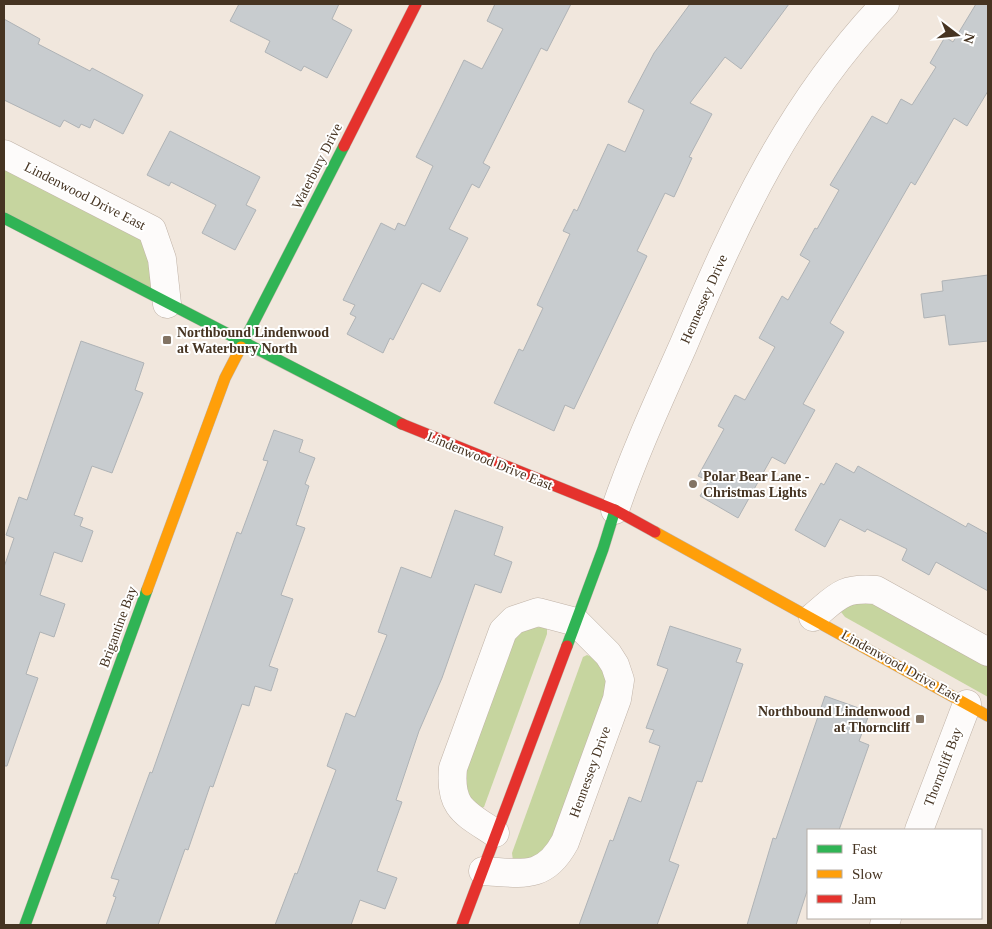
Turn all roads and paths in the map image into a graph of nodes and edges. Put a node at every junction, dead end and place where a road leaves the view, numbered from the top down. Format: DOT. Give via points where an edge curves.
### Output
graph roads {
  1 [pos="416,4"];
  2 [pos="886,4"];
  3 [pos="4,154"];
  4 [pos="4,218"];
  5 [pos="167,304"];
  6 [pos="244,342"];
  7 [pos="615,510"];
  8 [pos="813,617"];
  9 [pos="576,622"];
  10 [pos="988,652"];
  11 [pos="978,709"];
  12 [pos="919,829"];
  13 [pos="495,833"];
  14 [pos="483,871"];
  15 [pos="25,925"];
  16 [pos="462,925"];
  1 -- 6 [label="street, Waterbury Drive"];
  2 -- 7 [label="street, Hennessey Drive" via="847,46 784,135 710,284"];
  3 -- 5 [label="street, Lindenwood Drive East" via="152,230 162,259"];
  4 -- 5 [label="street, Lindenwood Drive East"];
  5 -- 6 [label="street, Lindenwood Drive East"];
  6 -- 7 [label="street, Lindenwood Drive East" via="417,432"];
  6 -- 15 [label="street, Brigantine Bay" via="226,378"];
  7 -- 8 [label="street, Lindenwood Drive East"];
  7 -- 9 [label="street, Hennessey Drive"];
  8 -- 10 [label="street" via="841,593 876,590"];
  8 -- 11 [label="street, Lindenwood Drive East"];
  9 -- 13 [label="street, Hennessey Drive"];
  9 -- 13 [label="street" via="538,612 514,620 503,632 453,768 451,786 462,811"];
  9 -- 14 [label="street, Hennessey Drive" via="608,654 620,680 617,699 565,842 546,867 526,874"];
  11 -- 12 [label="street, Thorncliff Bay"];
  13 -- 14 [label="street, Hennessey Drive"];
  14 -- 16 [label="street, Hennessey Drive"];
}
